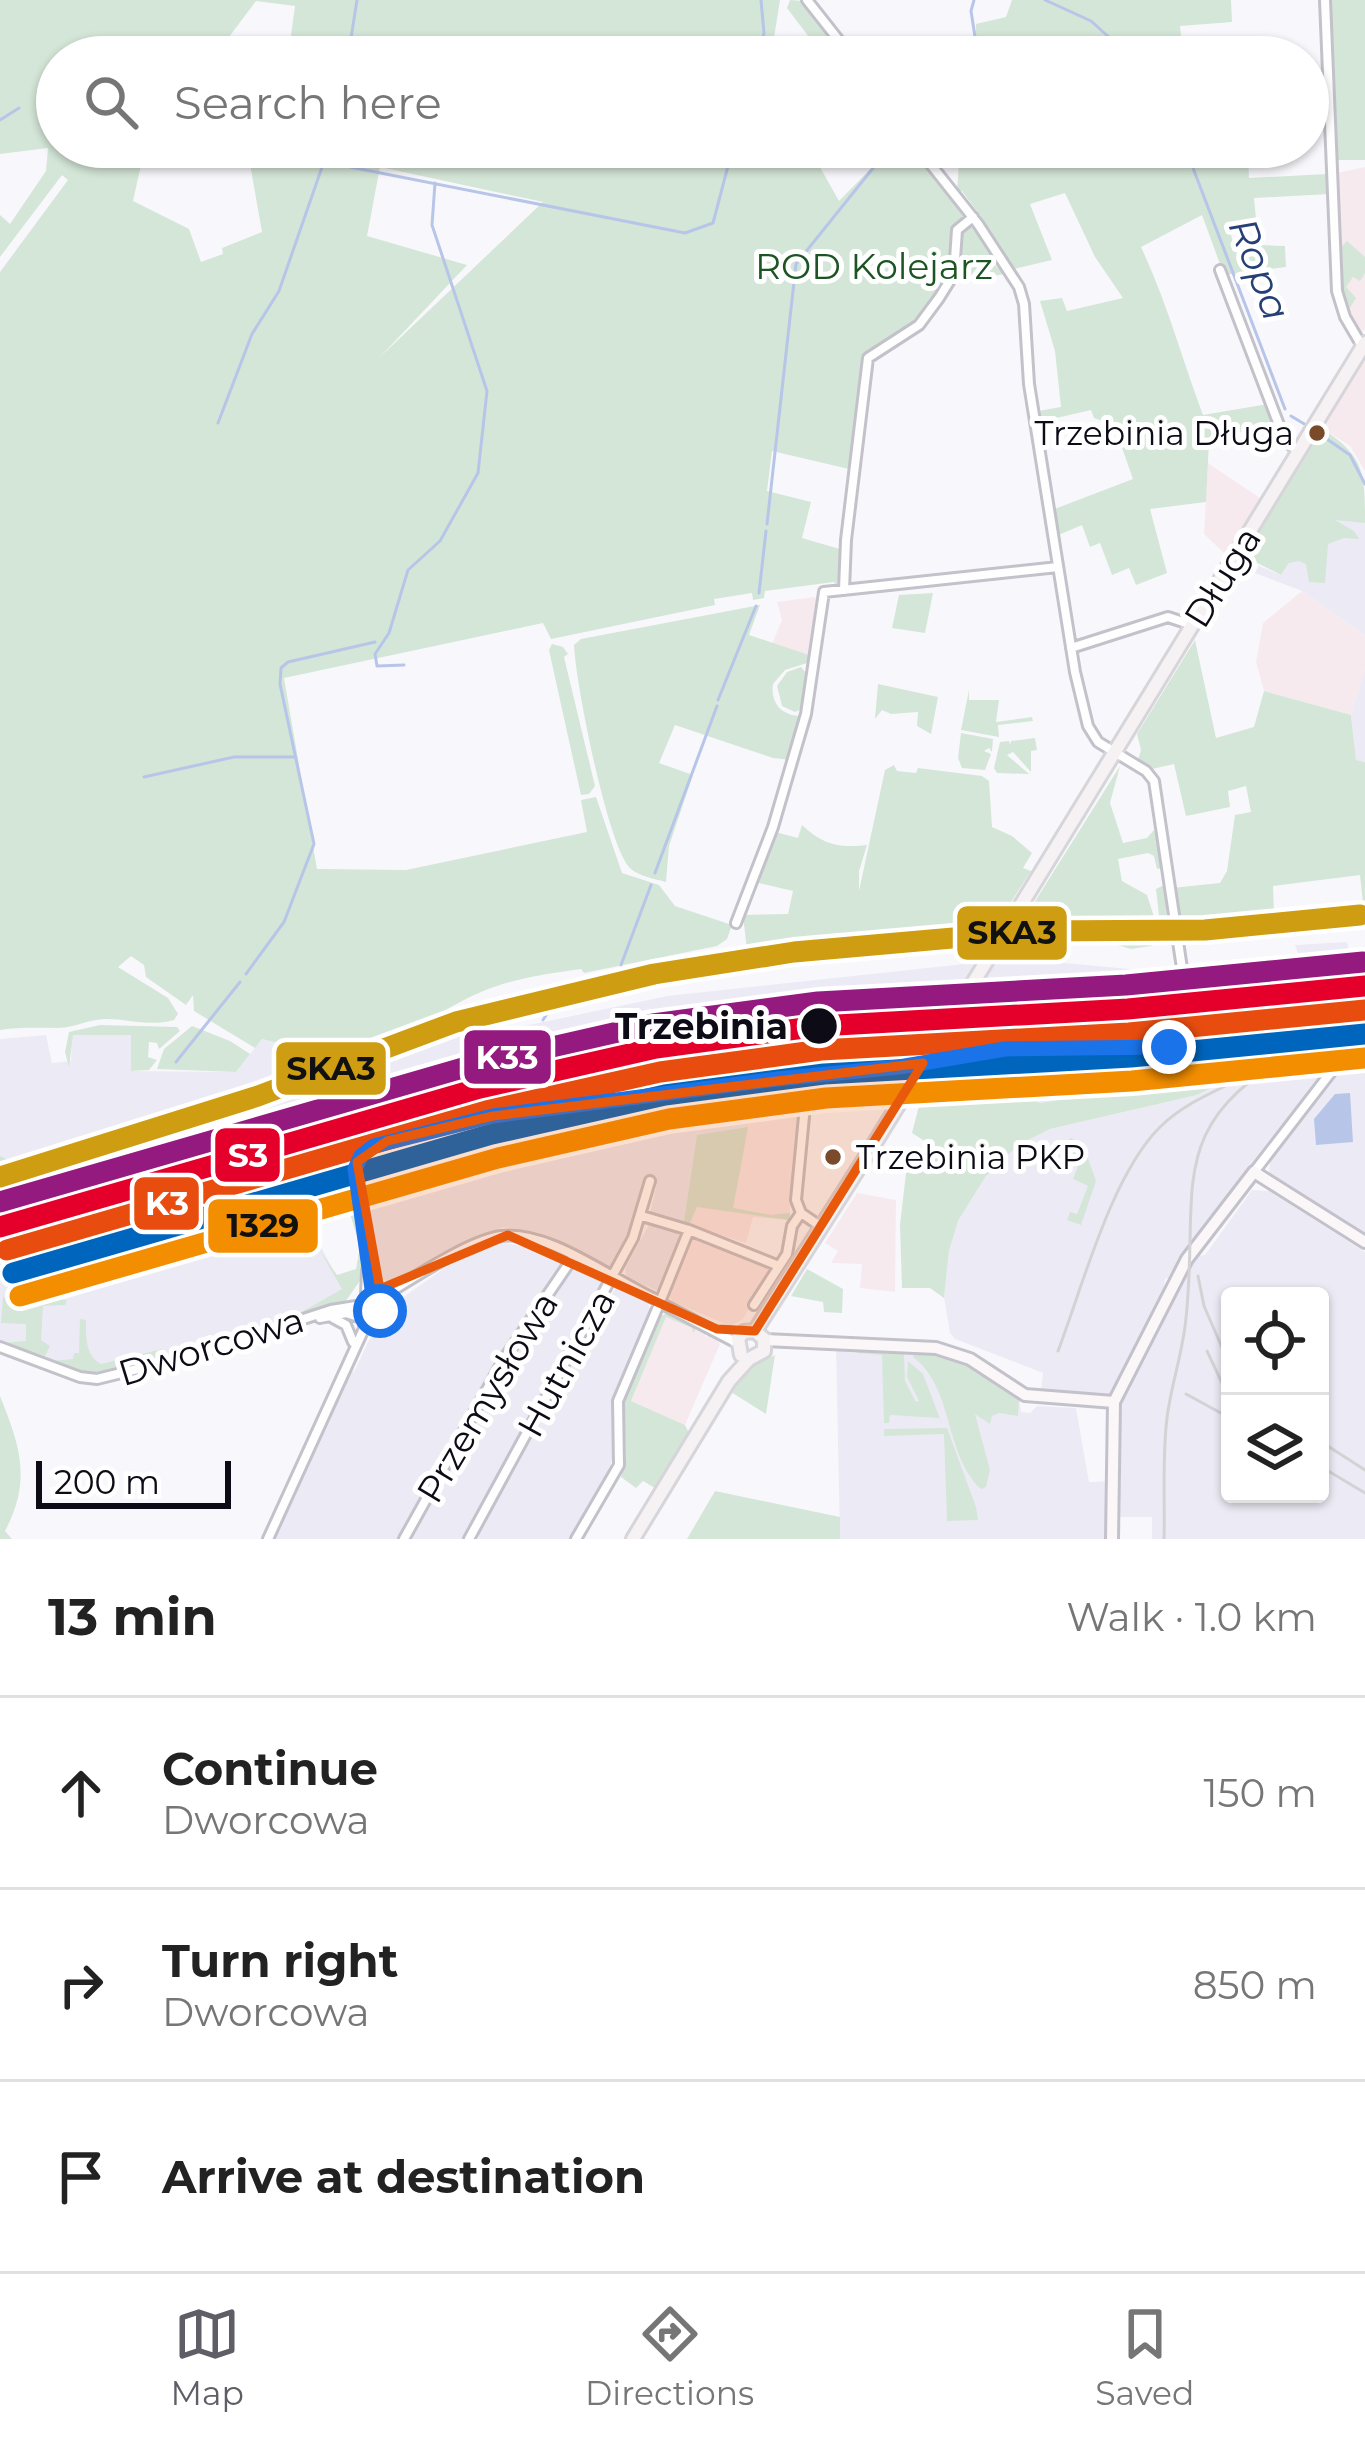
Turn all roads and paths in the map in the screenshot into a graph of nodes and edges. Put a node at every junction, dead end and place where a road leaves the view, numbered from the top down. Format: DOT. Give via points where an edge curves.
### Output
graph roads {
  1 [pos="807,0"];
  2 [pos="1325,0"];
  3 [pos="835,36"];
  4 [pos="1326,36"];
  5 [pos="1329,97"];
  6 [pos="934,168"];
  7 [pos="973,217"];
  8 [pos="1220,270"];
  9 [pos="1364,344"];
  10 [pos="1298,452"];
  11 [pos="1058,567"];
  12 [pos="844,590"];
  13 [pos="1192,625"];
  14 [pos="1071,648"];
  15 [pos="1114,752"];
  16 [pos="736,922"];
  17 [pos="1184,975"];
  18 [pos="1188,1018"];
  19 [pos="1341,1022"];
  20 [pos="1189,1030"];
  21 [pos="1346,1038"];
  22 [pos="804,1079"];
  23 [pos="1254,1172"];
  24 [pos="650,1181"];
  25 [pos="801,1213"];
  26 [pos="642,1216"];
  27 [pos="823,1228"];
  28 [pos="689,1230"];
  29 [pos="1365,1242"];
  30 [pos="574,1256"];
  31 [pos="369,1264"];
  32 [pos="779,1266"];
  33 [pos="613,1277"];
  34 [pos="372,1282"];
  35 [pos="407,1285"];
  36 [pos="391,1292"];
  37 [pos="374,1300"];
  38 [pos="660,1303"];
  39 [pos="754,1305"];
  40 [pos="360,1314"];
  41 [pos="762,1340"];
  42 [pos="353,1342"];
  43 [pos="0,1347"];
  44 [pos="741,1348"];
  45 [pos="350,1355"];
  46 [pos="1114,1402"];
  47 [pos="268,1539"];
  48 [pos="404,1539"];
  49 [pos="469,1539"];
  50 [pos="576,1539"];
  51 [pos="633,1539"];
  52 [pos="1112,1539"];
  1 -- 3 [label="street"];
  2 -- 4 [label="street"];
  5 -- 9 [label="street" via="1337,291"];
  6 -- 7 [label="street"];
  7 -- 11 [label="street" via="1024,304"];
  7 -- 12 [label="street" via="956,230 954,274 919,325 868,358"];
  8 -- 10 [label="street" via="1284,438"];
  9 -- 10 [label="main road, Długa"];
  10 -- 13 [label="main road, Długa"];
  11 -- 12 [label="street"];
  11 -- 14 [label="street"];
  12 -- 16 [label="street" via="824,592 806,714"];
  13 -- 14 [label="street" via="1168,616"];
  13 -- 15 [label="main road, Długa"];
  14 -- 15 [label="street" via="1090,731"];
  15 -- 17 [label="street" via="1154,781"];
  15 -- 27 [label="main road, Długa, bridge"];
  18 -- 20 [label="street"];
  19 -- 20 [label="street" via="1318,1012"];
  20 -- 22 [label="street" via="1180,1043 1157,1049 1005,1049"];
  21 -- 23 [label="street" via="1338,1063"];
  22 -- 25 [label="street"];
  22 -- 31 [label="street" via="493,1116 374,1146 355,1169"];
  23 -- 29 [label="street"];
  23 -- 46 [label="street" via="1187,1259"];
  24 -- 26 [label="street, Hutnicza"];
  25 -- 27 [label="street"];
  25 -- 32 [label="street"];
  26 -- 28 [label="street"];
  26 -- 33 [label="street, Hutnicza"];
  27 -- 41 [label="main road, Długa"];
  28 -- 32 [label="street"];
  28 -- 38 [label="street"];
  30 -- 33 [label="street"];
  30 -- 35 [label="street" via="499,1236"];
  30 -- 48 [label="street, Przemysłowa" via="504,1359"];
  31 -- 34 [label="street"];
  31 -- 37 [label="street"];
  32 -- 39 [label="street"];
  33 -- 38 [label="street"];
  33 -- 49 [label="street, Hutnicza"];
  34 -- 36 [label="street"];
  34 -- 37 [label="street"];
  35 -- 36 [label="street"];
  35 -- 37 [label="street"];
  36 -- 37 [label="street"];
  37 -- 40 [label="street"];
  37 -- 40 [label="street" via="378,1315"];
  38 -- 44 [label="street"];
  38 -- 50 [label="street" via="618,1401 619,1465"];
  40 -- 42 [label="street"];
  40 -- 42 [label="street, Dworcowa" via="320,1318 340,1320"];
  40 -- 43 [label="street, Dworcowa" via="331,1310 97,1379"];
  40 -- 45 [label="street"];
  41 -- 44 [label="main road"];
  41 -- 44 [label="main road"];
  41 -- 46 [label="street" via="936,1348 970,1359 1024,1395"];
  42 -- 45 [label="street"];
  44 -- 51 [label="main road"];
  45 -- 47 [label="street"];
  46 -- 52 [label="street"];
}
